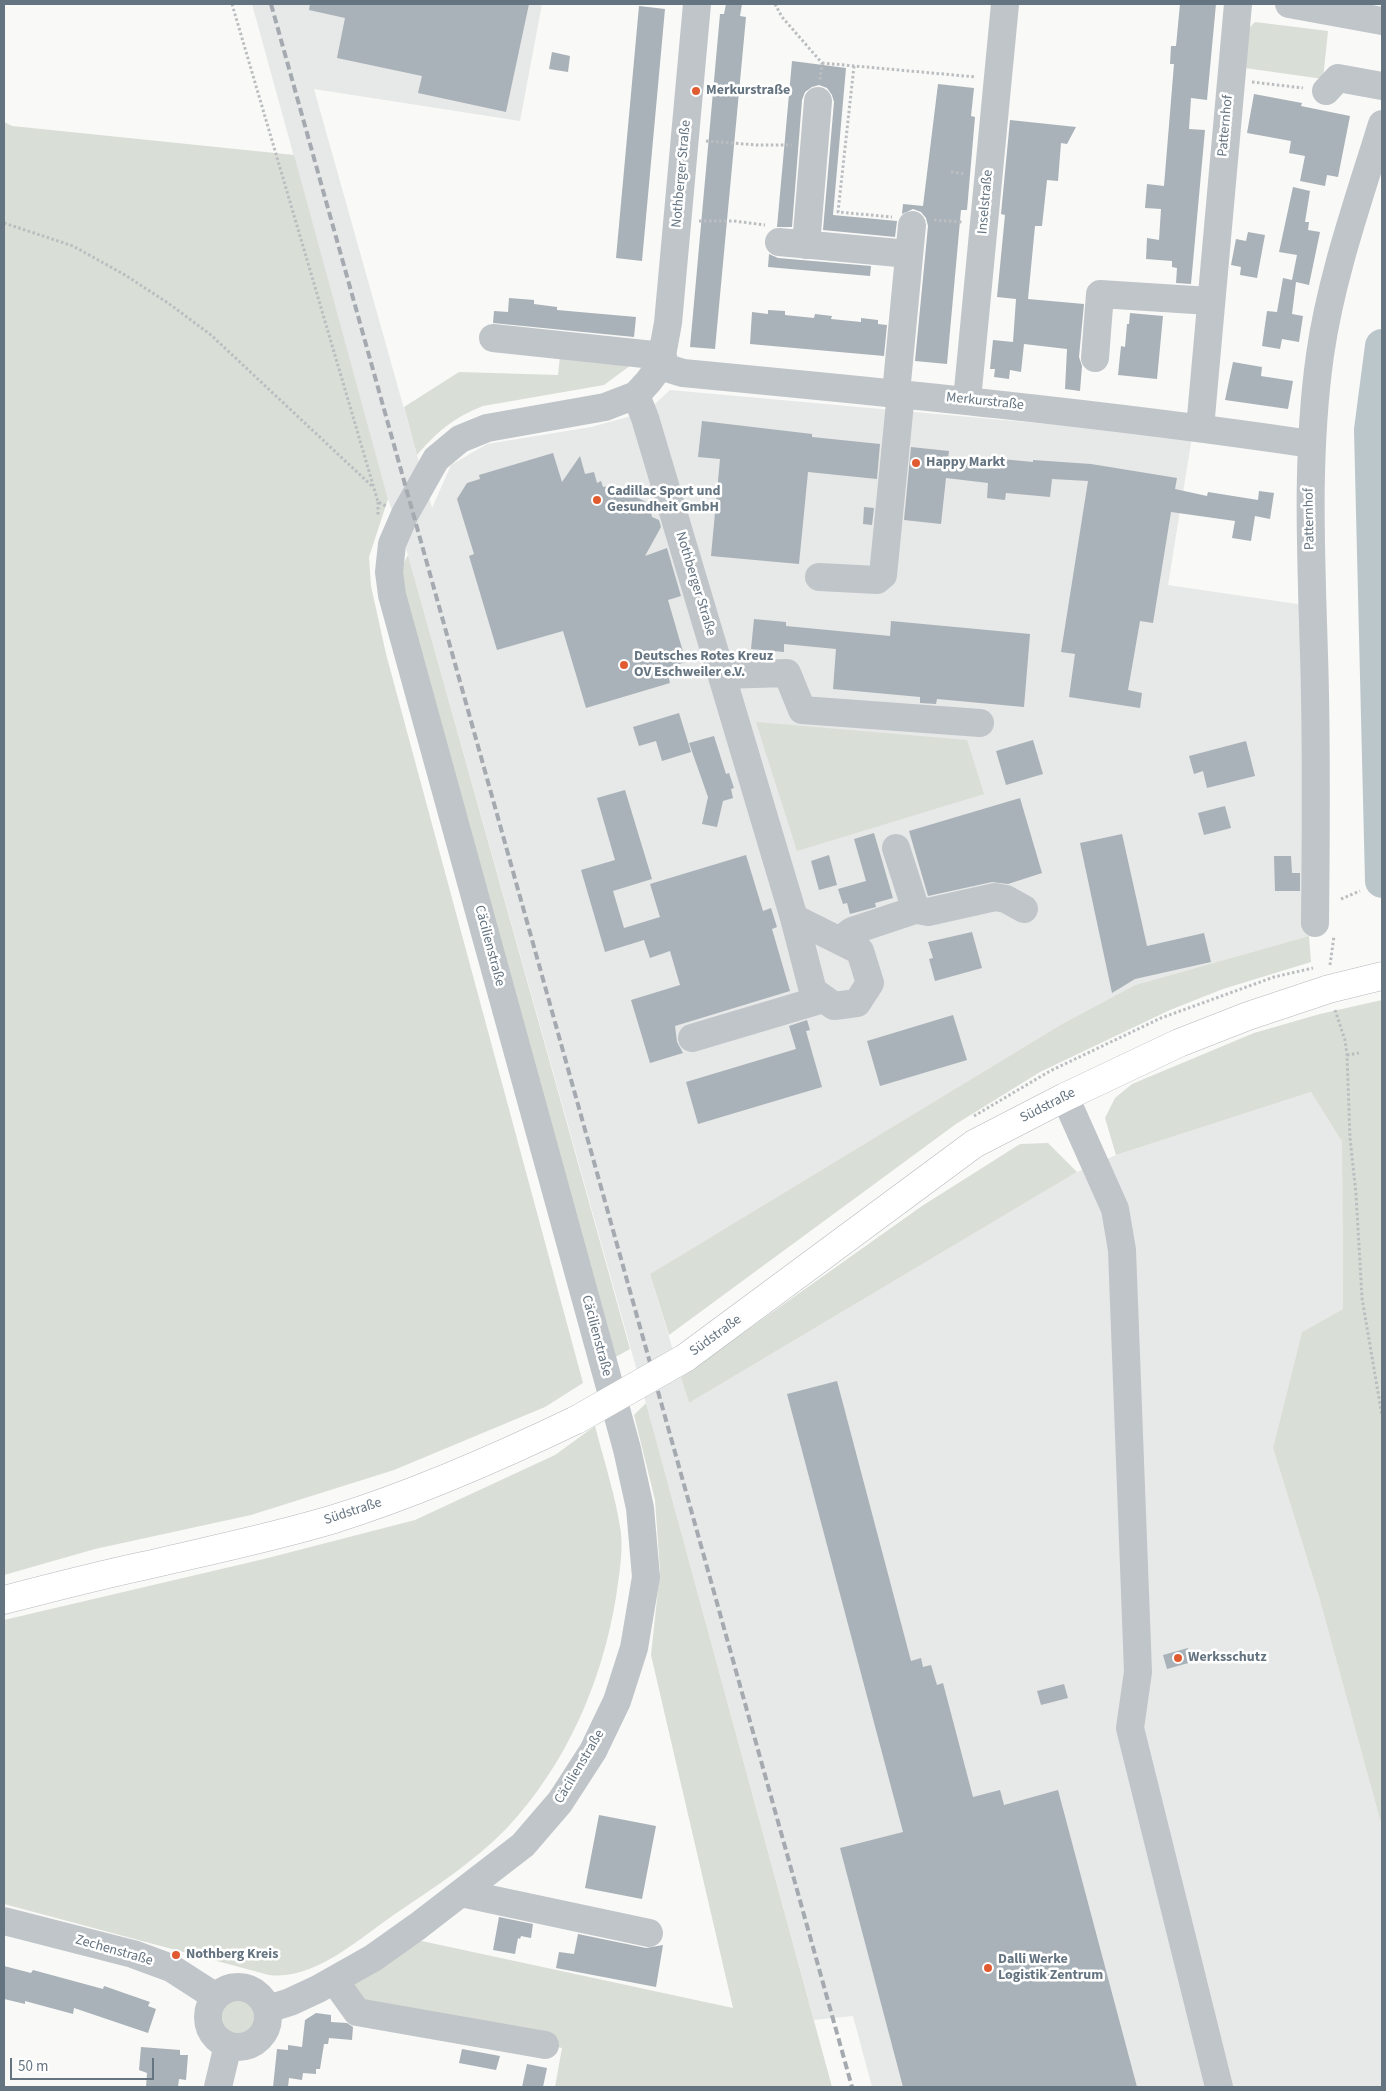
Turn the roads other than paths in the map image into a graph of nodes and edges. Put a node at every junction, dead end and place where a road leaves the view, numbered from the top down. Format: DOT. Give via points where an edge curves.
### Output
graph roads {
  1 [pos="697,4"];
  2 [pos="1005,4"];
  3 [pos="1238,4"];
  4 [pos="1289,4"];
  5 [pos="1382,21"];
  6 [pos="1382,86"];
  7 [pos="1326,91"];
  8 [pos="818,101"];
  9 [pos="1382,124"];
  10 [pos="912,220"];
  11 [pos="778,242"];
  12 [pos="806,245"];
  13 [pos="909,254"];
  14 [pos="1210,301"];
  15 [pos="493,338"];
  16 [pos="1095,358"];
  17 [pos="661,361"];
  18 [pos="898,393"];
  19 [pos="636,395"];
  20 [pos="968,400"];
  21 [pos="1200,428"];
  22 [pos="1311,444"];
  23 [pos="405,514"];
  24 [pos="819,577"];
  25 [pos="722,675"];
  26 [pos="980,723"];
  27 [pos="896,848"];
  28 [pos="913,909"];
  29 [pos="1024,909"];
  30 [pos="794,918"];
  31 [pos="1315,922"];
  32 [pos="840,940"];
  33 [pos="1382,976"];
  34 [pos="823,999"];
  35 [pos="692,1038"];
  36 [pos="1065,1097"];
  37 [pos="4,1600"];
  38 [pos="462,1893"];
  39 [pos="4,1921"];
  40 [pos="649,1933"];
  41 [pos="334,1980"];
  42 [pos="216,1997"];
  43 [pos="268,2009"];
  44 [pos="545,2045"];
  45 [pos="228,2046"];
  46 [pos="218,2087"];
  47 [pos="1219,2087"];
  1 -- 17 [label="street, Nothberger Straße" via="669,314"];
  2 -- 20 [label="street, Inselstraße"];
  3 -- 14 [label="street, Patternhof"];
  4 -- 5 [label="street"];
  6 -- 7 [label="street" via="1338,78"];
  8 -- 12 [label="street"];
  9 -- 22 [label="street, Patternhof" via="1338,269 1320,353"];
  10 -- 13 [label="street"];
  11 -- 12 [label="street"];
  12 -- 13 [label="street"];
  13 -- 18 [label="street"];
  14 -- 16 [label="street" via="1100,294"];
  14 -- 21 [label="street, Patternhof"];
  15 -- 17 [label="street, Merkurstraße"];
  17 -- 18 [label="street, Merkurstraße" via="683,373"];
  17 -- 19 [label="street, Nothberger Straße"];
  18 -- 20 [label="street, Merkurstraße"];
  18 -- 24 [label="street" via="883,574 877,580"];
  19 -- 23 [label="street, Nothberger Straße" via="605,407 487,428 460,439 436,459"];
  19 -- 25 [label="street, Nothberger Straße"];
  20 -- 21 [label="street, Merkurstraße"];
  21 -- 22 [label="street, Merkurstraße"];
  22 -- 31 [label="street, Patternhof" via="1309,510 1314,656"];
  23 -- 38 [label="street, Cäcilienstraße" via="392,544 389,572 392,595 627,1449 640,1508 646,1577 634,1648 617,1701 593,1751 560,1802 523,1845"];
  25 -- 26 [label="street" via="787,673 802,710"];
  25 -- 30 [label="street, Nothberger Straße"];
  27 -- 28 [label="street"];
  28 -- 29 [label="street" via="928,912 995,897"];
  28 -- 32 [label="street" via="852,930"];
  30 -- 32 [label="street"];
  30 -- 34 [label="street, Nothberger Straße" via="813,991"];
  32 -- 34 [label="street" via="860,951 870,983 857,1003 834,1006"];
  33 -- 36 [label="main road, Südstraße" via="1335,987 1248,1016 1179,1043"];
  34 -- 35 [label="street"];
  36 -- 37 [label="main road, Südstraße, bridge" via="974,1144 685,1358 578,1420 404,1495 333,1519"];
  36 -- 47 [label="street" via="1115,1209 1121,1242 1138,1672 1130,1728"];
  38 -- 40 [label="street"];
  38 -- 41 [label="street, Cäcilienstraße" via="372,1958"];
  39 -- 42 [label="street, Zechenstraße" via="133,1954 171,1968"];
  41 -- 43 [label="street, Cäcilienstraße"];
  41 -- 44 [label="street" via="357,2012"];
  42 -- 43 [label="street" via="229,1989 245,1988 259,1996"];
  42 -- 45 [label="street" via="208,2015 209,2025 213,2034"];
  43 -- 45 [label="street" via="262,2036 246,2046"];
  45 -- 46 [label="street"];
}
